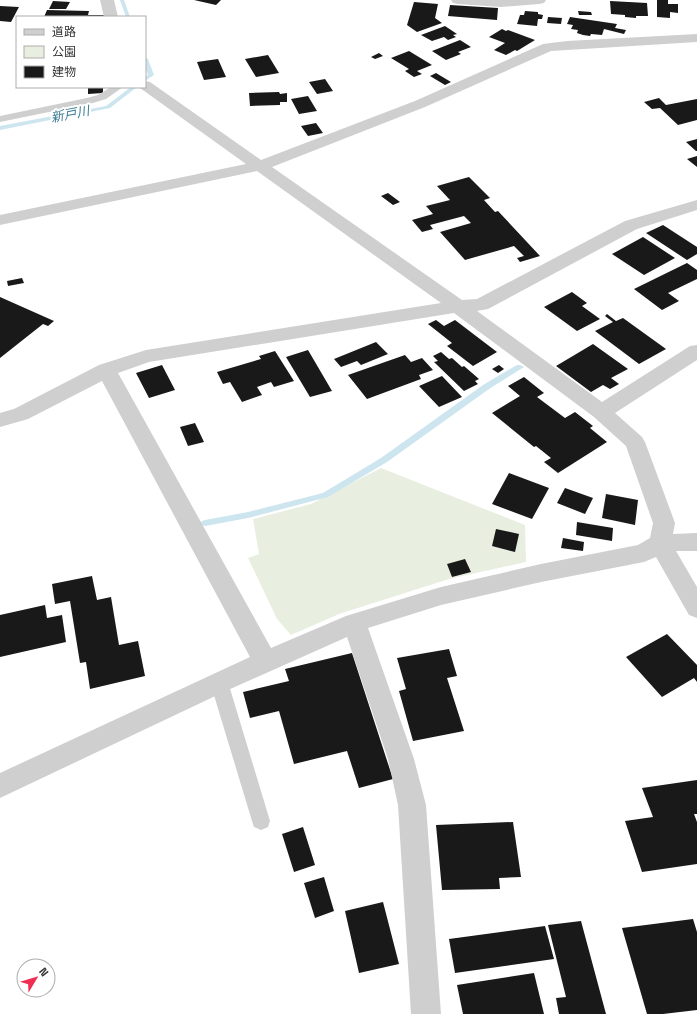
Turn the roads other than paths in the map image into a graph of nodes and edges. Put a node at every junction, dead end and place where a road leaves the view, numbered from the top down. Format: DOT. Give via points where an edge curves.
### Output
graph roads {
  1 [pos="107,0"];
  2 [pos="458,0"];
  3 [pos="539,0"];
  4 [pos="525,1"];
  5 [pos="112,16"];
  6 [pos="697,38"];
  7 [pos="148,87"];
  8 [pos="116,88"];
  9 [pos="0,119"];
  10 [pos="259,166"];
  11 [pos="697,205"];
  12 [pos="0,220"];
  13 [pos="458,306"];
  14 [pos="697,351"];
  15 [pos="106,370"];
  16 [pos="601,412"];
  17 [pos="0,420"];
  18 [pos="697,542"];
  19 [pos="660,543"];
  20 [pos="697,608"];
  21 [pos="354,622"];
  22 [pos="265,661"];
  23 [pos="219,682"];
  24 [pos="0,786"];
  25 [pos="261,821"];
  26 [pos="426,1014"];
  1 -- 5 [label="street"];
  2 -- 4 [label="street" via="501,3"];
  3 -- 4 [label="street"];
  6 -- 10 [label="street" via="548,47 420,104"];
  7 -- 10 [label="street"];
  8 -- 9 [label="lane" via="89,101"];
  10 -- 12 [label="street"];
  10 -- 13 [label="street"];
  11 -- 13 [label="street" via="631,225 481,305"];
  13 -- 15 [label="street" via="146,356"];
  13 -- 16 [label="street"];
  14 -- 16 [label="street"];
  15 -- 17 [label="street" via="21,414"];
  15 -- 22 [label="street"];
  16 -- 19 [label="street" via="635,442 664,523"];
  18 -- 19 [label="street"];
  19 -- 20 [label="street"];
  19 -- 21 [label="street" via="644,553 441,596"];
  21 -- 22 [label="street"];
  21 -- 26 [label="street" via="401,759 412,804"];
  22 -- 23 [label="street"];
  23 -- 24 [label="street"];
  23 -- 25 [label="lane"];
}
